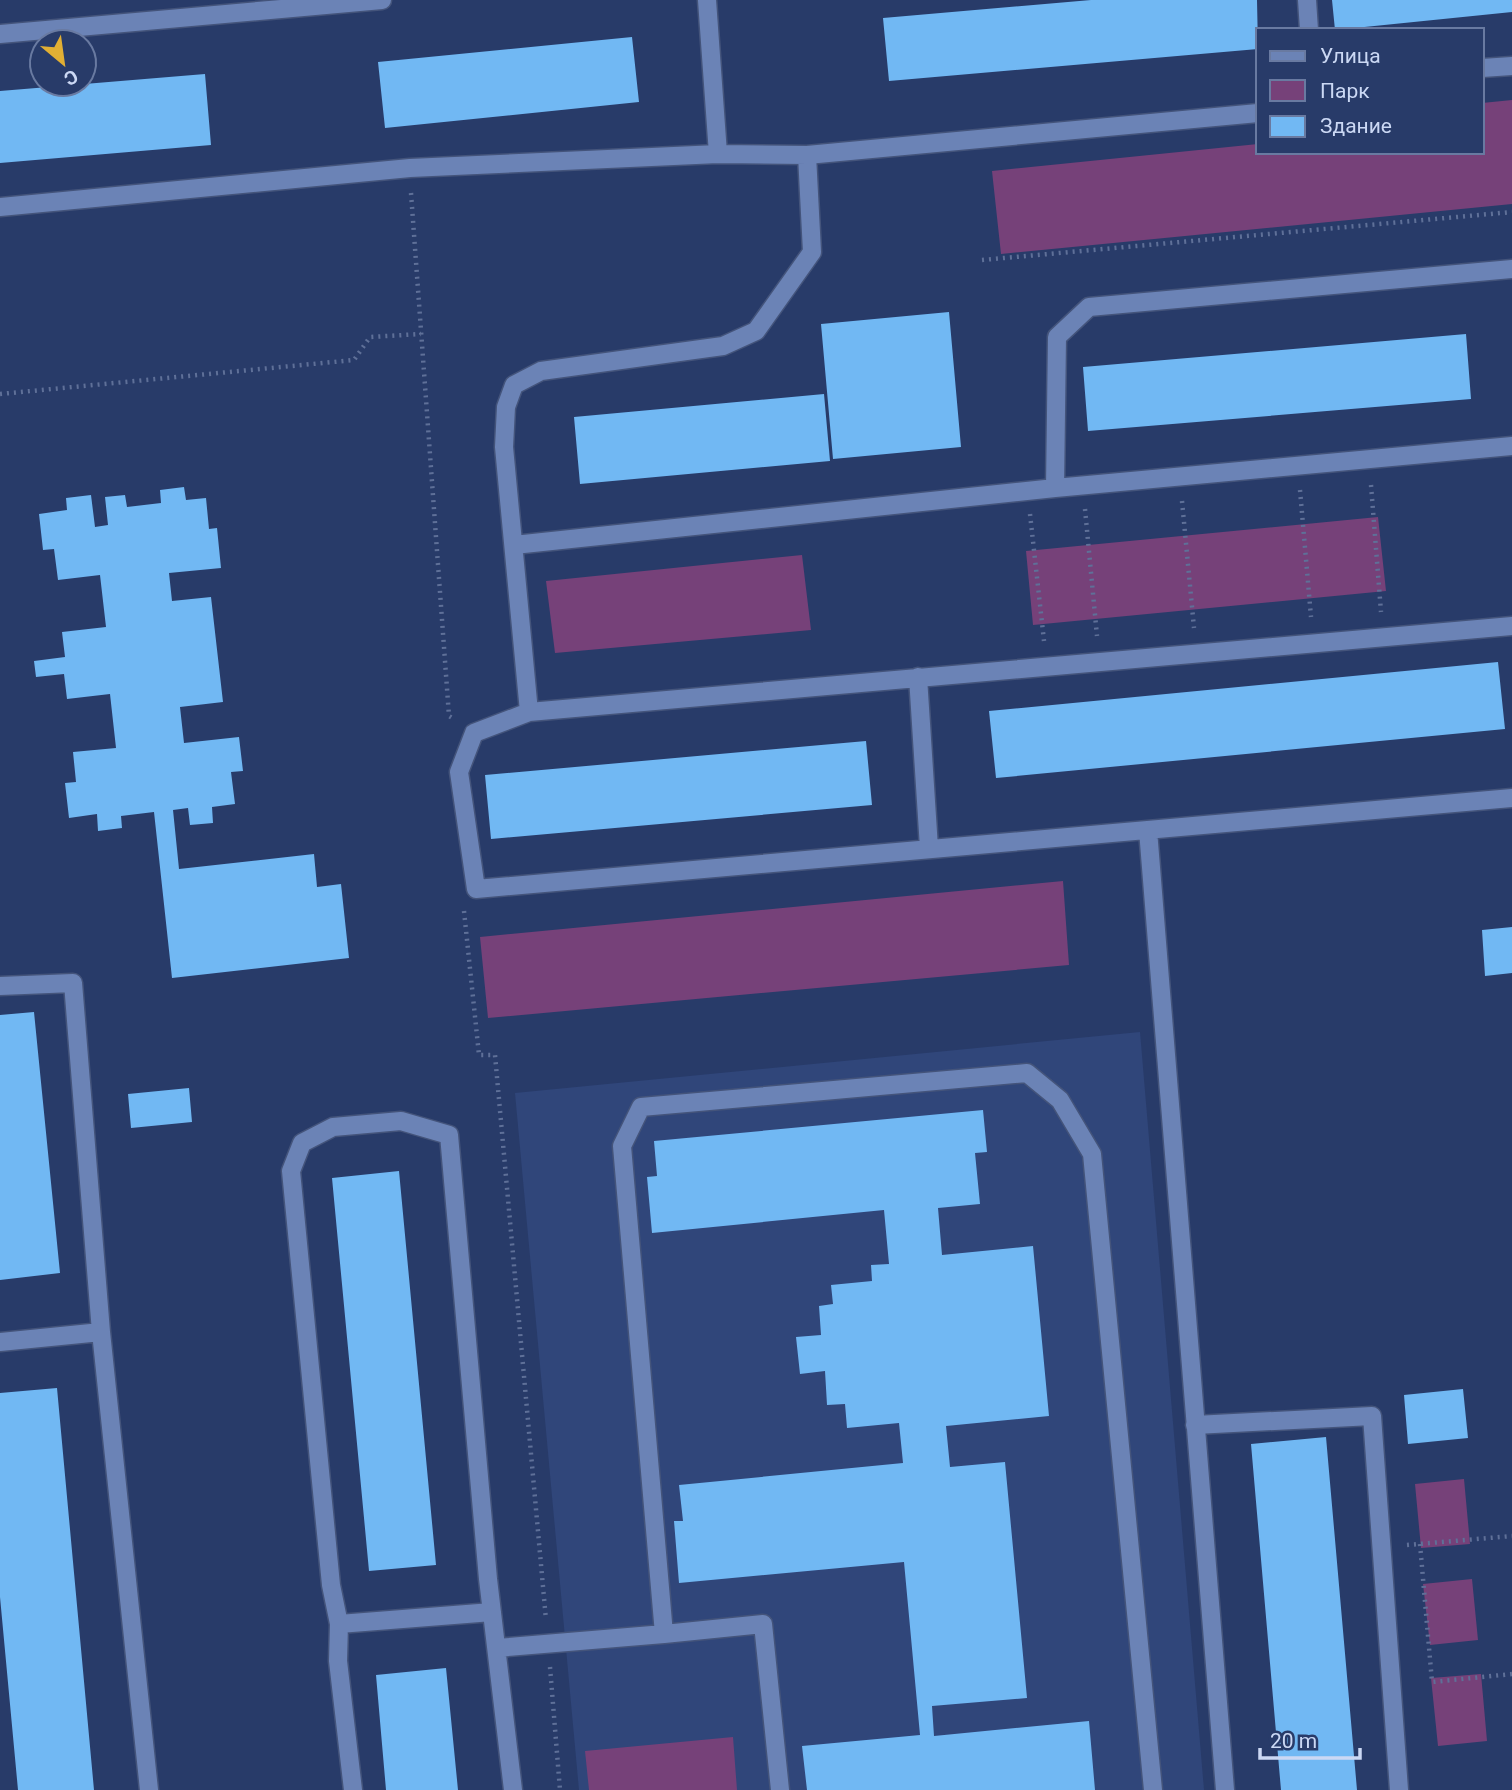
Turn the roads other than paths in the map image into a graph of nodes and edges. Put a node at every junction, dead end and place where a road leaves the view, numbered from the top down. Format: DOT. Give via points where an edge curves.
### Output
graph roads {
  1 [pos="382,0"];
  2 [pos="707,0"];
  3 [pos="1307,0"];
  4 [pos="1309,28"];
  5 [pos="0,34"];
  6 [pos="1512,66"];
  7 [pos="1484,68"];
  8 [pos="1256,113"];
  9 [pos="718,154"];
  10 [pos="807,155"];
  11 [pos="0,207"];
  12 [pos="1512,269"];
  13 [pos="1512,446"];
  14 [pos="1055,488"];
  15 [pos="514,545"];
  16 [pos="1512,626"];
  17 [pos="918,677"];
  18 [pos="529,712"];
  19 [pos="1512,798"];
  20 [pos="1147,830"];
  21 [pos="929,848"];
  22 [pos="0,986"];
  23 [pos="100,1332"];
  24 [pos="0,1342"];
  25 [pos="1195,1425"];
  26 [pos="492,1612"];
  27 [pos="340,1623"];
  28 [pos="664,1634"];
  29 [pos="496,1648"];
  30 [pos="149,1790"];
  31 [pos="353,1790"];
  32 [pos="513,1790"];
  33 [pos="780,1790"];
  34 [pos="1153,1790"];
  35 [pos="1225,1790"];
  36 [pos="1399,1790"];
  1 -- 5 [label="lane"];
  2 -- 9 [label="lane"];
  3 -- 4 [label="lane"];
  6 -- 7 [label="lane"];
  8 -- 10 [label="lane"];
  9 -- 10 [label="lane"];
  9 -- 11 [label="lane" via="410,168"];
  10 -- 15 [label="lane" via="812,252 756,331 723,346 541,371 514,385 506,407 504,447"];
  12 -- 14 [label="lane" via="1089,307 1057,337"];
  13 -- 14 [label="lane"];
  14 -- 15 [label="lane"];
  15 -- 18 [label="lane"];
  16 -- 17 [label="lane"];
  17 -- 18 [label="lane"];
  17 -- 21 [label="lane"];
  18 -- 21 [label="lane" via="474,733 459,772 476,889"];
  19 -- 20 [label="lane"];
  20 -- 21 [label="lane"];
  20 -- 25 [label="lane"];
  22 -- 23 [label="lane" via="73,984"];
  23 -- 24 [label="lane"];
  23 -- 30 [label="lane"];
  25 -- 35 [label="lane"];
  25 -- 36 [label="lane" via="1372,1416"];
  26 -- 27 [label="lane"];
  26 -- 27 [label="lane" via="449,1135 401,1121 333,1127 302,1143 291,1171 331,1585"];
  26 -- 29 [label="lane"];
  27 -- 31 [label="lane" via="338,1661"];
  28 -- 29 [label="lane"];
  28 -- 33 [label="lane" via="762,1624"];
  28 -- 34 [label="lane" via="622,1146 641,1107 1027,1073 1060,1100 1092,1154"];
  29 -- 32 [label="lane"];
}
